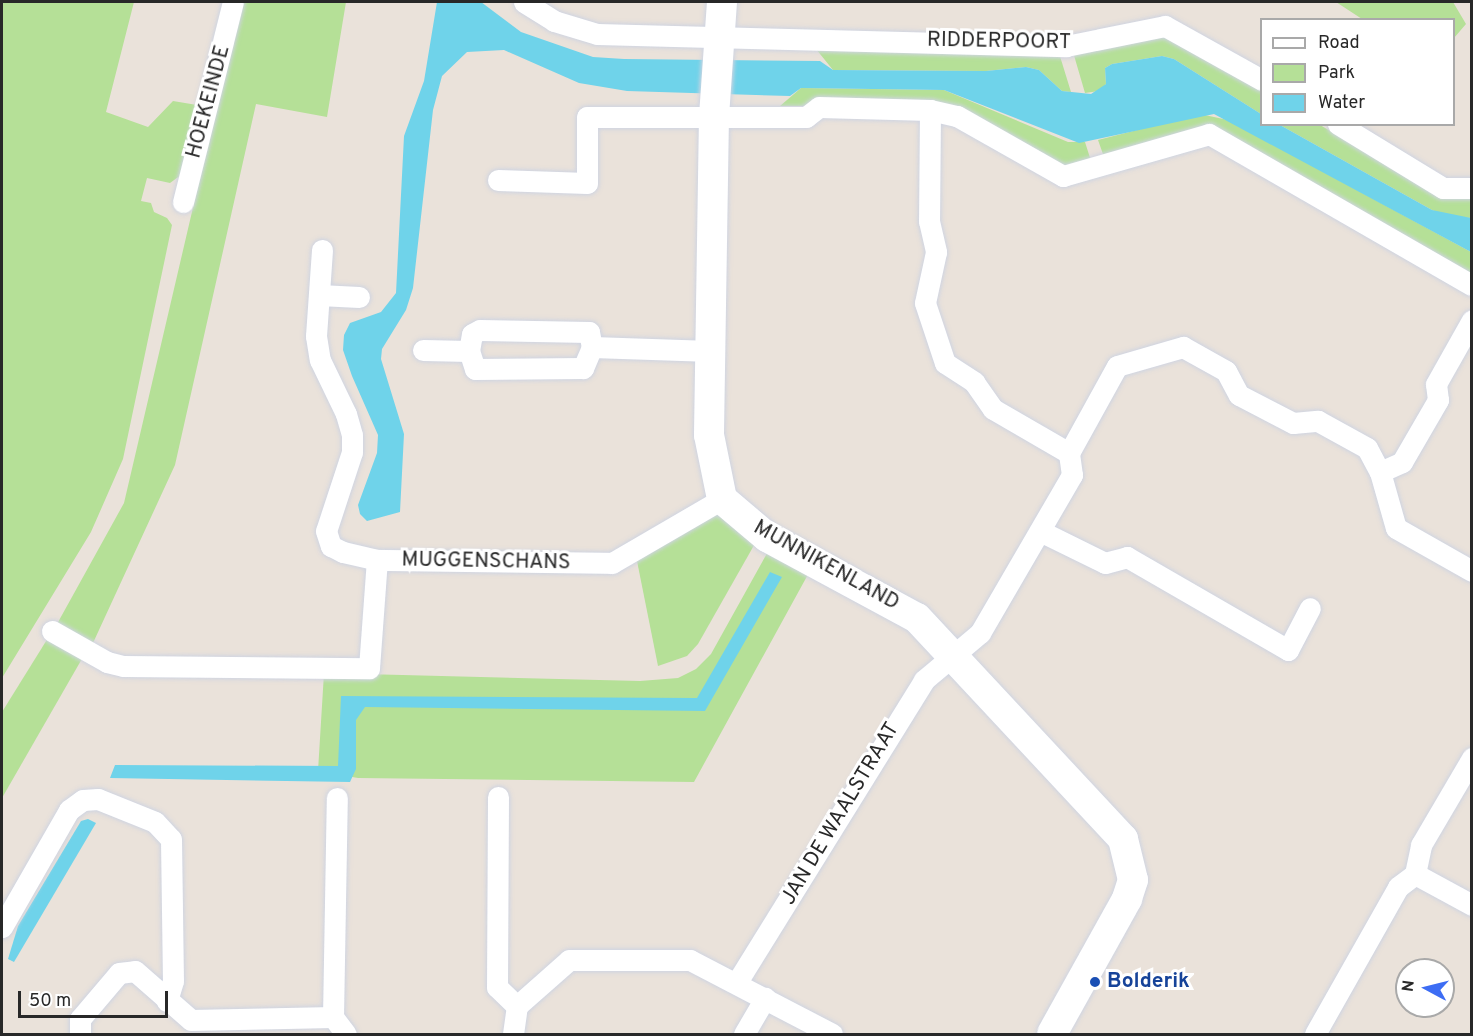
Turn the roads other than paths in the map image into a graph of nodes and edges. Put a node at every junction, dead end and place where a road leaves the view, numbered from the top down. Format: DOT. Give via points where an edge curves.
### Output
graph roads {
  1 [pos="233,2"];
  2 [pos="525,2"];
  3 [pos="722,2"];
  4 [pos="719,44"];
  5 [pos="1260,79"];
  6 [pos="716,106"];
  7 [pos="930,111"];
  8 [pos="1341,126"];
  9 [pos="498,180"];
  10 [pos="1472,188"];
  11 [pos="183,202"];
  12 [pos="322,250"];
  13 [pos="1472,285"];
  14 [pos="319,295"];
  15 [pos="359,297"];
  16 [pos="1472,320"];
  17 [pos="592,347"];
  18 [pos="423,350"];
  19 [pos="469,351"];
  20 [pos="711,351"];
  21 [pos="1069,453"];
  22 [pos="1380,472"];
  23 [pos="722,499"];
  24 [pos="1042,532"];
  25 [pos="377,560"];
  26 [pos="1472,571"];
  27 [pos="1310,608"];
  28 [pos="52,631"];
  29 [pos="953,652"];
  30 [pos="1472,758"];
  31 [pos="498,797"];
  32 [pos="337,798"];
  33 [pos="1415,874"];
  34 [pos="1472,905"];
  35 [pos="2,927"];
  36 [pos="737,982"];
  37 [pos="765,998"];
  38 [pos="167,1001"];
  39 [pos="517,1005"];
  40 [pos="333,1017"];
  41 [pos="80,1035"];
  42 [pos="346,1035"];
  43 [pos="513,1035"];
  44 [pos="744,1035"];
  45 [pos="832,1035"];
  46 [pos="1052,1035"];
  47 [pos="1315,1035"];
  1 -- 11 [label="street, HOEKEINDE"];
  2 -- 4 [label="street, RIDDERPOORT" via="554,21 597,34"];
  3 -- 4 [label="street"];
  4 -- 5 [label="street, RIDDERPOORT" via="1066,46 1165,26"];
  4 -- 6 [label="street"];
  6 -- 7 [label="street" via="806,117 819,107"];
  6 -- 9 [label="street" via="693,119 587,117 586,183"];
  6 -- 20 [label="street"];
  7 -- 13 [label="street" via="957,116 1063,176 1209,134"];
  7 -- 21 [label="street" via="929,221 936,252 925,303 945,363 974,382 993,409"];
  8 -- 10 [label="street" via="1443,188"];
  12 -- 14 [label="street"];
  14 -- 15 [label="street"];
  14 -- 25 [label="street" via="316,336 320,360 352,435 352,452 326,531 332,546"];
  16 -- 22 [label="street" via="1436,384 1438,400 1402,462"];
  17 -- 19 [label="street" via="583,368 565,370 475,369"];
  17 -- 19 [label="street" via="589,332 480,330 472,334"];
  17 -- 20 [label="street"];
  18 -- 19 [label="street"];
  20 -- 23 [label="street" via="709,435"];
  21 -- 22 [label="street" via="1117,366 1183,347 1226,370 1239,395 1293,423 1318,421 1367,448"];
  21 -- 24 [label="street, JAN DE WAALSTRAAT" via="1072,475"];
  22 -- 26 [label="street" via="1396,528"];
  23 -- 25 [label="street, MUGGENSCHANS" via="612,563"];
  23 -- 29 [label="street, MUNNIKENLAND" via="766,537 917,618"];
  24 -- 27 [label="street" via="1105,563 1127,557 1288,650"];
  24 -- 29 [label="street, JAN DE WAALSTRAAT" via="980,633"];
  25 -- 28 [label="street, MUGGENSCHANS" via="369,668 123,666 107,662"];
  29 -- 36 [label="street, JAN DE WAALSTRAAT" via="924,680 910,701"];
  29 -- 46 [label="street, MUNNIKENLAND" via="1109,821 1123,838 1130,859 1133,880 1127,899"];
  30 -- 33 [label="street" via="1421,845"];
  31 -- 39 [label="street" via="498,987"];
  32 -- 40 [label="street"];
  33 -- 34 [label="street"];
  33 -- 47 [label="street" via="1398,887"];
  35 -- 38 [label="street" via="69,810 83,800 98,800 155,822 171,839 174,981"];
  36 -- 37 [label="street"];
  36 -- 39 [label="street" via="690,960 569,960"];
  37 -- 44 [label="street"];
  37 -- 45 [label="street"];
  38 -- 40 [label="street" via="192,1020"];
  38 -- 41 [label="street" via="135,971 119,973 80,1019"];
  39 -- 43 [label="street"];
  40 -- 42 [label="street"];
}
